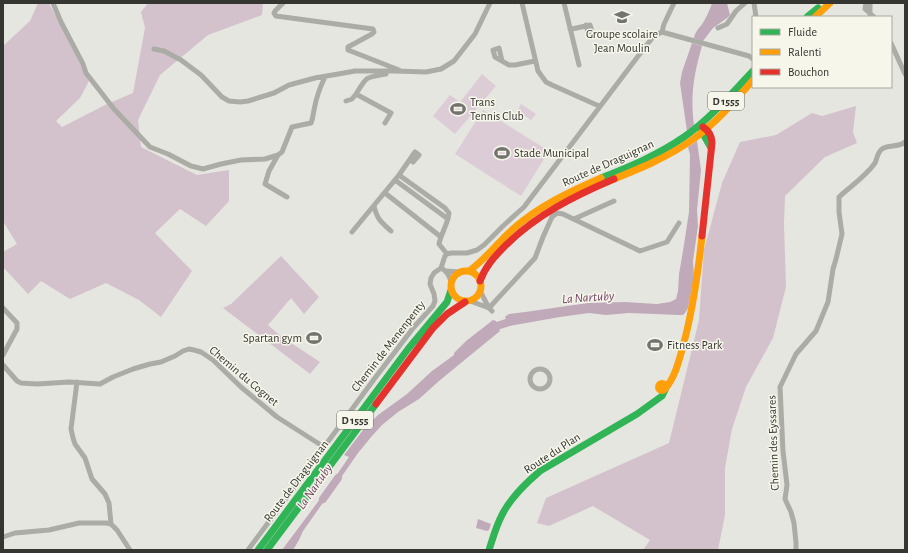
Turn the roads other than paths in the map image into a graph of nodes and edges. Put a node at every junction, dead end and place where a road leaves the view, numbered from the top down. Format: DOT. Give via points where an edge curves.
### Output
graph roads {
  1 [pos="53,3"];
  2 [pos="283,3"];
  3 [pos="490,3"];
  4 [pos="522,3"];
  5 [pos="564,3"];
  6 [pos="674,3"];
  7 [pos="745,3"];
  8 [pos="754,3"];
  9 [pos="823,3"];
  10 [pos="830,3"];
  11 [pos="866,3"];
  12 [pos="870,3"];
  13 [pos="872,15"];
  14 [pos="756,16"];
  15 [pos="808,16"];
  16 [pos="816,16"];
  17 [pos="586,26"];
  18 [pos="718,28"];
  19 [pos="570,29"];
  20 [pos="662,32"];
  21 [pos="892,45"];
  22 [pos="154,49"];
  23 [pos="752,56"];
  24 [pos="502,61"];
  25 [pos="535,61"];
  26 [pos="579,65"];
  27 [pos="395,71"];
  28 [pos="402,72"];
  29 [pos="752,72"];
  30 [pos="905,74"];
  31 [pos="325,76"];
  32 [pos="752,77"];
  33 [pos="752,81"];
  34 [pos="742,93"];
  35 [pos="356,94"];
  36 [pos="346,101"];
  37 [pos="599,106"];
  38 [pos="385,123"];
  39 [pos="700,130"];
  40 [pos="905,142"];
  41 [pos="278,155"];
  42 [pos="410,160"];
  43 [pos="399,175"];
  44 [pos="395,180"];
  45 [pos="384,193"];
  46 [pos="287,197"];
  47 [pos="614,201"];
  48 [pos="374,206"];
  49 [pos="448,219"];
  50 [pos="574,219"];
  51 [pos="679,223"];
  52 [pos="391,231"];
  53 [pos="352,232"];
  54 [pos="440,237"];
  55 [pos="447,254"];
  56 [pos="444,269"];
  57 [pos="469,271"];
  58 [pos="460,272"];
  59 [pos="451,281"];
  60 [pos="480,281"];
  61 [pos="451,290"];
  62 [pos="480,291"];
  63 [pos="468,301"];
  64 [pos="3,308"];
  65 [pos="490,310"];
  66 [pos="3,355"];
  67 [pos="3,365"];
  68 [pos="77,382"];
  69 [pos="324,447"];
  70 [pos="111,524"];
  71 [pos="3,537"];
  72 [pos="130,550"];
  73 [pos="248,550"];
  74 [pos="258,550"];
  75 [pos="267,550"];
  76 [pos="489,550"];
  77 [pos="796,550"];
  1 -- 41 [label="street" via="86,73 114,109 150,148 203,169"];
  2 -- 28 [label="street" via="275,11 276,16 373,29 372,34 348,47 348,50"];
  3 -- 28 [label="street" via="475,34 454,61 433,71"];
  4 -- 25 [label="street"];
  5 -- 19 [label="street"];
  6 -- 20 [label="street"];
  7 -- 18 [label="street" via="727,24"];
  8 -- 14 [label="street"];
  9 -- 15 [label="main road"];
  10 -- 16 [label="main road"];
  11 -- 13 [label="street" via="865,10"];
  12 -- 13 [label="street"];
  17 -- 19 [label="street"];
  19 -- 26 [label="street"];
  20 -- 23 [label="street"];
  20 -- 37 [label="street" via="654,36 644,47"];
  21 -- 30 [label="street"];
  22 -- 31 [label="street" via="181,60 229,101 248,101 289,85"];
  24 -- 25 [label="street" via="515,65"];
  25 -- 37 [label="street" via="538,72 546,82"];
  27 -- 28 [label="street"];
  27 -- 31 [label="street" via="355,71"];
  27 -- 35 [label="street" via="368,77"];
  29 -- 39 [label="main road, Route de Draguignan / D 1555"];
  31 -- 41 [label="street" via="311,123 292,127 282,152"];
  32 -- 34 [label="street"];
  33 -- 34 [label="main road, Route de Draguignan / D 1555"];
  34 -- 39 [label="main road, Route de Draguignan / D 1555" via="727,109"];
  35 -- 36 [label="street"];
  35 -- 38 [label="street" via="391,113"];
  37 -- 55 [label="street" via="524,207 477,250"];
  39 -- 57 [label="main road, Route de Draguignan / D 1555" via="657,154 569,192 540,208 516,226"];
  39 -- 60 [label="main road, Route de Draguignan / D 1555" via="687,144 660,159 576,196 544,214 497,254"];
  39 -- 76 [label="main road, Route du Plan" via="711,148 698,272 684,344 671,383 663,388 649,406 540,471 526,483 502,514"];
  40 -- 77 [label="street, Chemin des Eyssares" via="882,150 856,183 839,197 842,234 828,302 816,331 796,354 780,387 787,485 784,499 794,523"];
  41 -- 46 [label="street" via="265,184"];
  42 -- 43 [label="street"];
  43 -- 44 [label="street"];
  43 -- 49 [label="street" via="445,208 449,213"];
  44 -- 45 [label="street"];
  44 -- 49 [label="street"];
  45 -- 48 [label="street"];
  45 -- 54 [label="street"];
  47 -- 50 [label="street"];
  48 -- 52 [label="street" via="380,221"];
  48 -- 53 [label="street"];
  49 -- 54 [label="street"];
  50 -- 51 [label="street" via="640,251 667,242"];
  50 -- 65 [label="street" via="557,213 552,217 536,258"];
  54 -- 55 [label="street" via="439,244"];
  55 -- 56 [label="street, Chemin de Menenpenty"];
  56 -- 58 [label="street"];
  56 -- 59 [label="street"];
  56 -- 69 [label="street, Chemin de Menenpenty" via="434,273 431,278 430,284 435,301 433,306 386,363"];
  57 -- 58 [label="main road"];
  57 -- 60 [label="main road" via="478,276"];
  58 -- 59 [label="main road" via="454,275"];
  59 -- 61 [label="main road"];
  60 -- 62 [label="main road"];
  61 -- 63 [label="main road" via="460,301"];
  61 -- 74 [label="main road, Route de Draguignan / D 1555" via="447,302 408,349"];
  62 -- 63 [label="main road" via="475,299"];
  62 -- 65 [label="street"];
  63 -- 65 [label="street"];
  63 -- 75 [label="main road, Route de Draguignan / D 1555" via="447,314 434,328"];
  64 -- 66 [label="street" via="18,323"];
  67 -- 68 [label="street, Chemin du Cognet" via="21,383"];
  68 -- 69 [label="street, Chemin du Cognet" via="100,384 189,349 202,352 277,417"];
  68 -- 70 [label="street" via="71,429 73,438 85,458 92,479 110,503"];
  69 -- 73 [label="street, Chemin de Menenpenty"];
  70 -- 71 [label="street" via="79,523"];
  70 -- 72 [label="street"];
}
